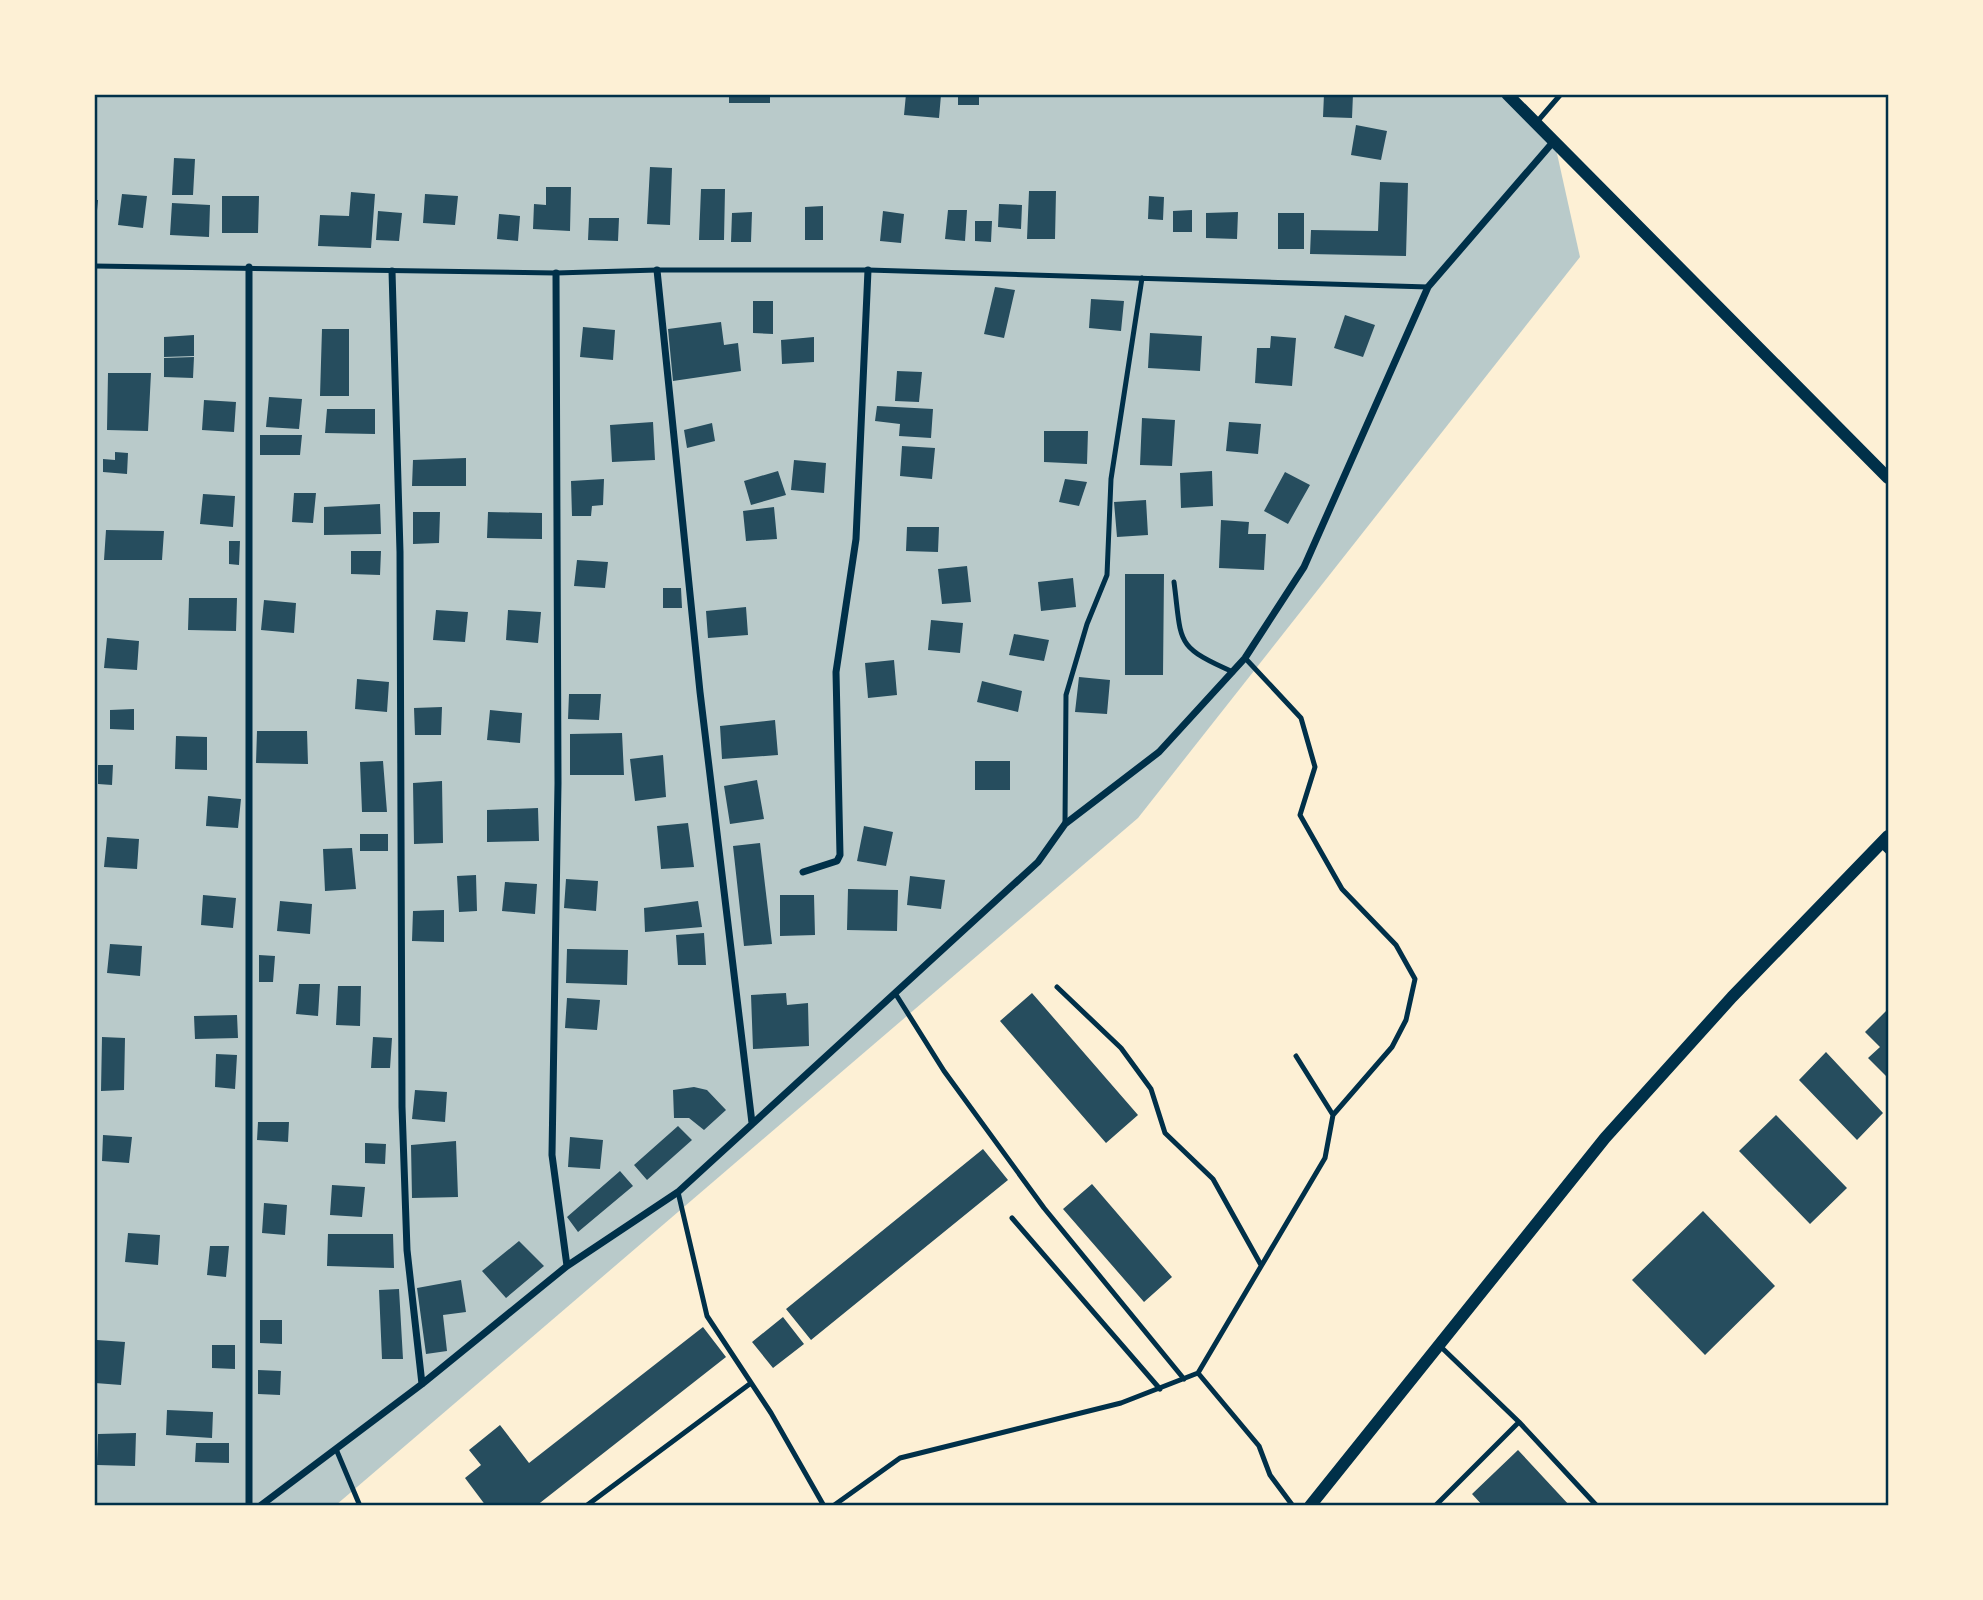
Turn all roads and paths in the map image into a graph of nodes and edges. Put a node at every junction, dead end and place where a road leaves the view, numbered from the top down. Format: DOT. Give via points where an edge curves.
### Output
graph roads {
  1 [pos="1507,94"];
  2 [pos="1561,94"];
  3 [pos="1536,123"];
  4 [pos="1554,141"];
  5 [pos="94,266"];
  6 [pos="249,267"];
  7 [pos="657,270"];
  8 [pos="868,270"];
  9 [pos="392,271"];
  10 [pos="556,273"];
  11 [pos="1142,278"];
  12 [pos="1428,287"];
  13 [pos="1888,478"];
  14 [pos="1174,582"];
  15 [pos="1245,658"];
  16 [pos="1233,672"];
  17 [pos="1065,824"];
  18 [pos="1886,844"];
  19 [pos="803,872"];
  20 [pos="1057,987"];
  21 [pos="895,993"];
  22 [pos="1296,1056"];
  23 [pos="1334,1115"];
  24 [pos="752,1123"];
  25 [pos="678,1192"];
  26 [pos="1012,1218"];
  27 [pos="1261,1265"];
  28 [pos="567,1266"];
  29 [pos="1438,1345"];
  30 [pos="1198,1373"];
  31 [pos="1184,1379"];
  32 [pos="751,1383"];
  33 [pos="422,1384"];
  34 [pos="1160,1389"];
  35 [pos="1519,1422"];
  36 [pos="336,1448"];
  37 [pos="249,1506"];
  38 [pos="260,1506"];
  39 [pos="360,1506"];
  40 [pos="586,1506"];
  41 [pos="824,1506"];
  42 [pos="833,1506"];
  43 [pos="1293,1506"];
  44 [pos="1310,1506"];
  45 [pos="1435,1506"];
  46 [pos="1597,1506"];
  1 -- 3 [label="street"];
  2 -- 3 [label="lane"];
  3 -- 4 [label="street"];
  4 -- 12 [label="street"];
  4 -- 13 [label="street"];
  5 -- 6 [label="lane"];
  6 -- 9 [label="lane"];
  6 -- 37 [label="street"];
  7 -- 8 [label="lane"];
  7 -- 10 [label="lane"];
  7 -- 24 [label="street" via="700,692"];
  8 -- 11 [label="lane"];
  8 -- 19 [label="street" via="856,540 836,672 840,855 837,861"];
  9 -- 10 [label="lane"];
  9 -- 33 [label="street" via="400,552 402,1120 407,1250"];
  10 -- 28 [label="street" via="558,783 552,1155"];
  11 -- 12 [label="lane"];
  11 -- 17 [label="lane" via="1111,479 1107,575 1066,695"];
  12 -- 15 [label="street" via="1304,567"];
  14 -- 16 [label="lane" via="1181,635 1191,652"];
  15 -- 16 [label="street"];
  15 -- 23 [label="lane" via="1301,718 1315,767 1300,815 1342,890 1396,945 1415,979 1406,1020 1392,1047"];
  16 -- 17 [label="street" via="1158,752"];
  17 -- 21 [label="street" via="1038,862"];
  18 -- 29 [label="street" via="1732,997 1614,1128"];
  20 -- 27 [label="lane" via="1151,1089 1165,1133 1213,1179"];
  21 -- 24 [label="street"];
  21 -- 31 [label="lane" via="944,1071 1044,1208"];
  22 -- 23 [label="lane"];
  23 -- 27 [label="lane" via="1325,1158"];
  24 -- 25 [label="street"];
  25 -- 28 [label="street"];
  25 -- 32 [label="lane" via="707,1316"];
  26 -- 34 [label="lane"];
  27 -- 30 [label="lane"];
  28 -- 33 [label="street"];
  29 -- 35 [label="lane"];
  29 -- 44 [label="street"];
  30 -- 31 [label="lane"];
  30 -- 43 [label="lane" via="1259,1446 1270,1475"];
  31 -- 34 [label="lane"];
  32 -- 40 [label="lane"];
  32 -- 41 [label="lane"];
  33 -- 36 [label="street"];
  34 -- 42 [label="lane" via="1121,1403 900,1458"];
  35 -- 45 [label="lane"];
  35 -- 46 [label="lane"];
  36 -- 38 [label="street"];
  36 -- 39 [label="lane"];
}
